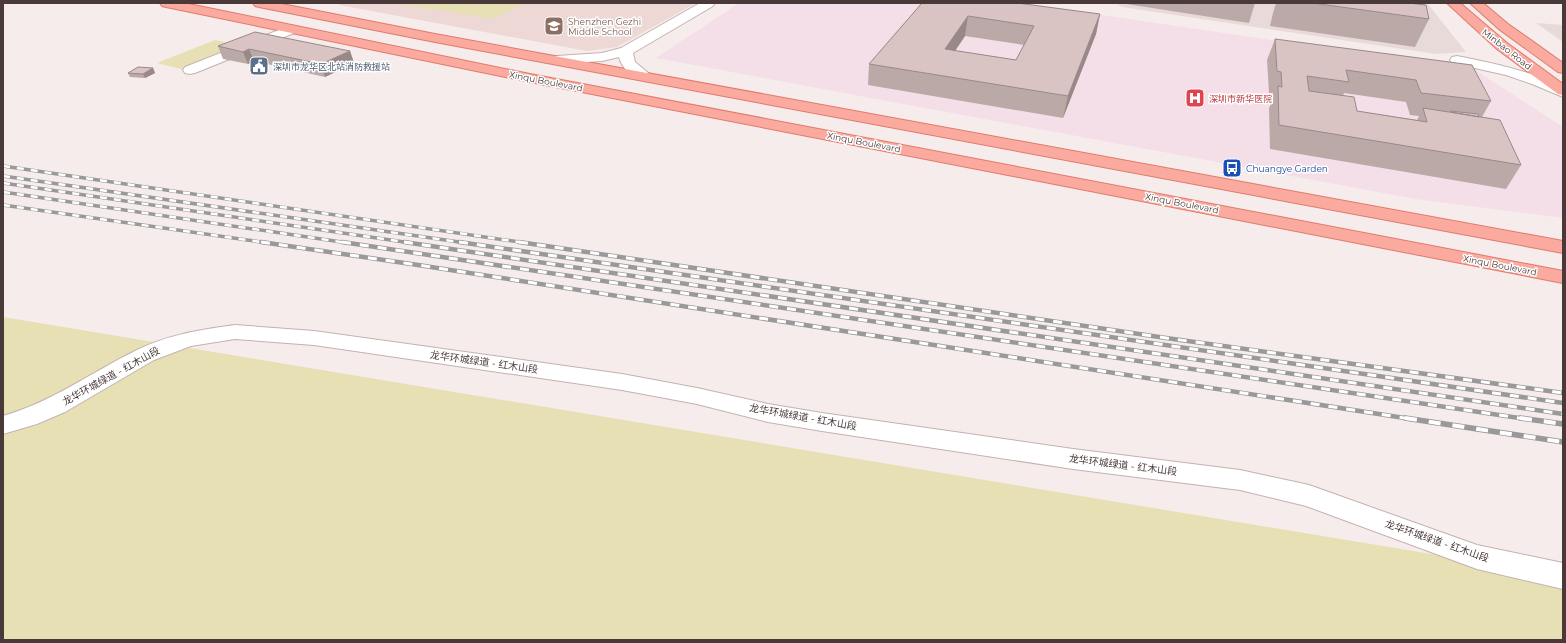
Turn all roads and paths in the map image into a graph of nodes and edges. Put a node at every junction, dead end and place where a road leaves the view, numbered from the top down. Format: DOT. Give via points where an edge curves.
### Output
graph roads {
  1 [pos="166,3"];
  2 [pos="259,3"];
  3 [pos="310,3"];
  4 [pos="709,3"];
  5 [pos="1453,3"];
  6 [pos="1476,3"];
  7 [pos="328,17"];
  8 [pos="289,30"];
  9 [pos="1496,40"];
  10 [pos="626,51"];
  11 [pos="557,60"];
  12 [pos="1563,69"];
  13 [pos="190,70"];
  14 [pos="646,77"];
  15 [pos="1563,92"];
  16 [pos="1563,247"];
  17 [pos="1563,277"];
  18 [pos="3,425"];
  19 [pos="1563,576"];
  1 -- 8 [label="main road, Xinqu Boulevard"];
  2 -- 7 [label="main road"];
  3 -- 7 [label="main road" via="315,11"];
  4 -- 10 [label="street"];
  5 -- 9 [label="main road, Minbao Road"];
  6 -- 12 [label="main road, Minbao Road" via="1504,27"];
  7 -- 11 [label="main road"];
  8 -- 13 [label="street"];
  8 -- 17 [label="main road, Xinqu Boulevard"];
  9 -- 15 [label="main road, Minbao Road"];
  9 -- 15 [label="street" via="1499,49 1493,55 1457,60 1515,73"];
  10 -- 11 [label="street" via="602,57"];
  10 -- 14 [label="street" via="625,58 631,67"];
  11 -- 14 [label="main road"];
  14 -- 16 [label="main road"];
  18 -- 19 [label="street, 龙华环城绿道 - 红木山段" via="56,406 146,355 187,339 235,332 314,338 622,382 768,413 838,424 1073,459 1240,480 1309,496 1477,556"];
}
